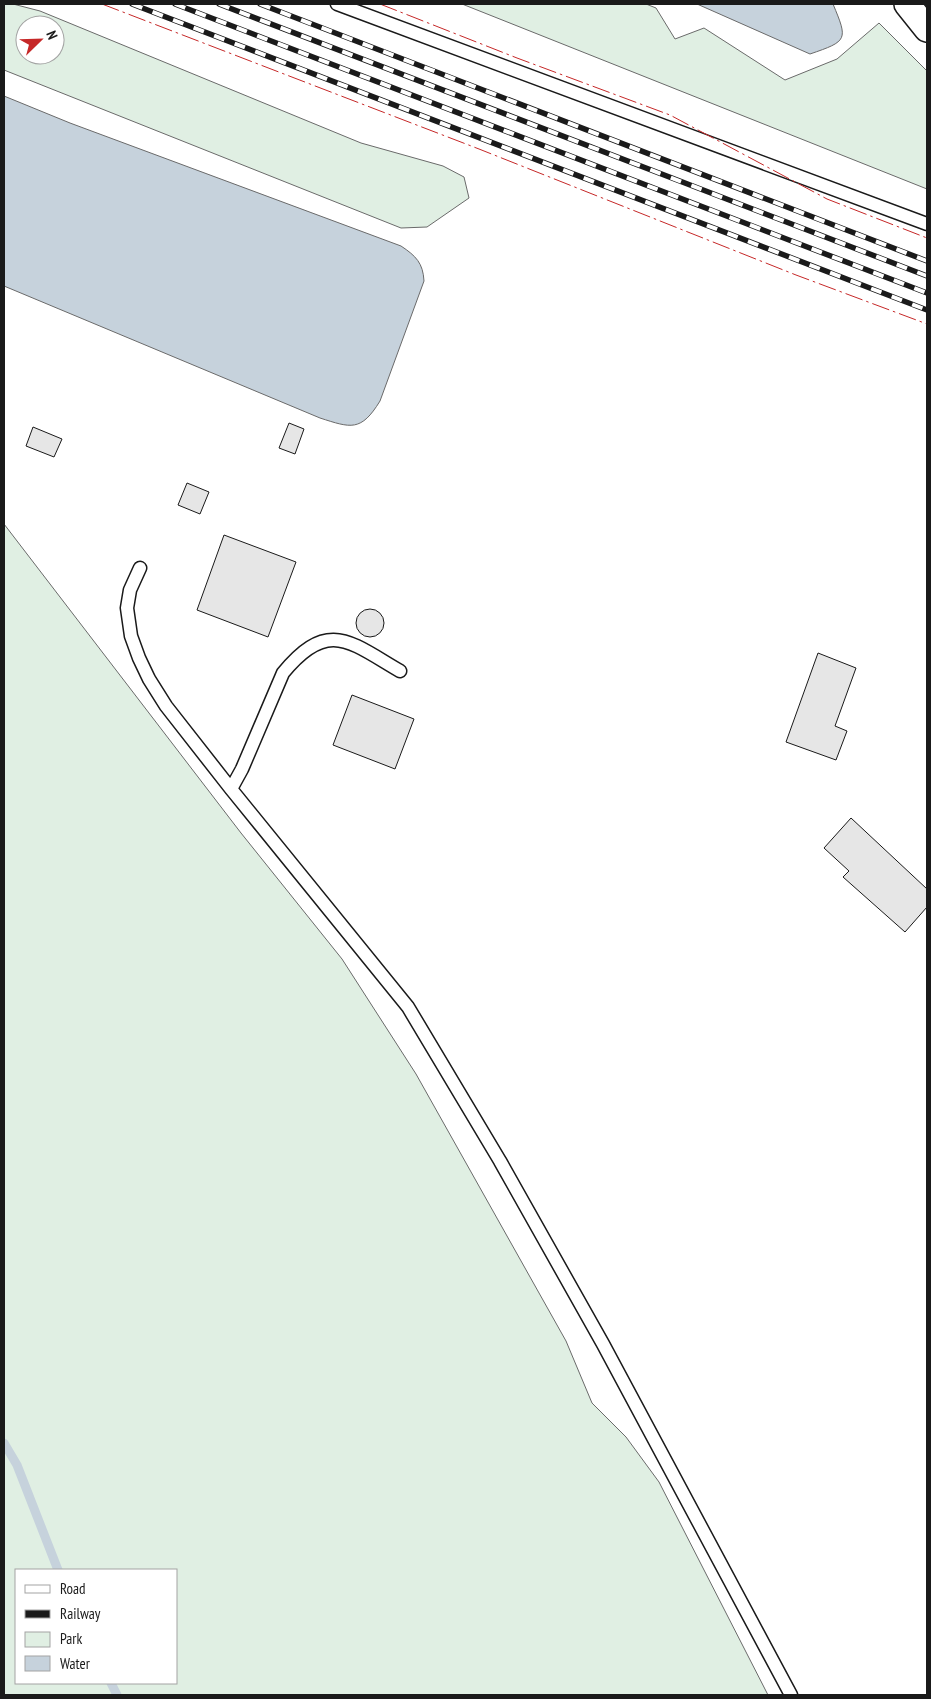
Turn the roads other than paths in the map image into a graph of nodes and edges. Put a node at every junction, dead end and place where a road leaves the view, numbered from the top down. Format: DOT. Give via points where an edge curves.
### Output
graph roads {
  1 [pos="337,4"];
  2 [pos="906,4"];
  3 [pos="927,29"];
  4 [pos="927,224"];
  5 [pos="140,568"];
  6 [pos="400,671"];
  7 [pos="231,790"];
  8 [pos="791,1695"];
  1 -- 4 [label="lane"];
  2 -- 3 [label="street"];
  5 -- 7 [label="lane" via="130,590 127,608 131,636 139,658 166,706"];
  6 -- 7 [label="lane" via="345,641 333,639 306,649 283,673"];
  7 -- 8 [label="lane" via="413,1015 603,1344"];
}
